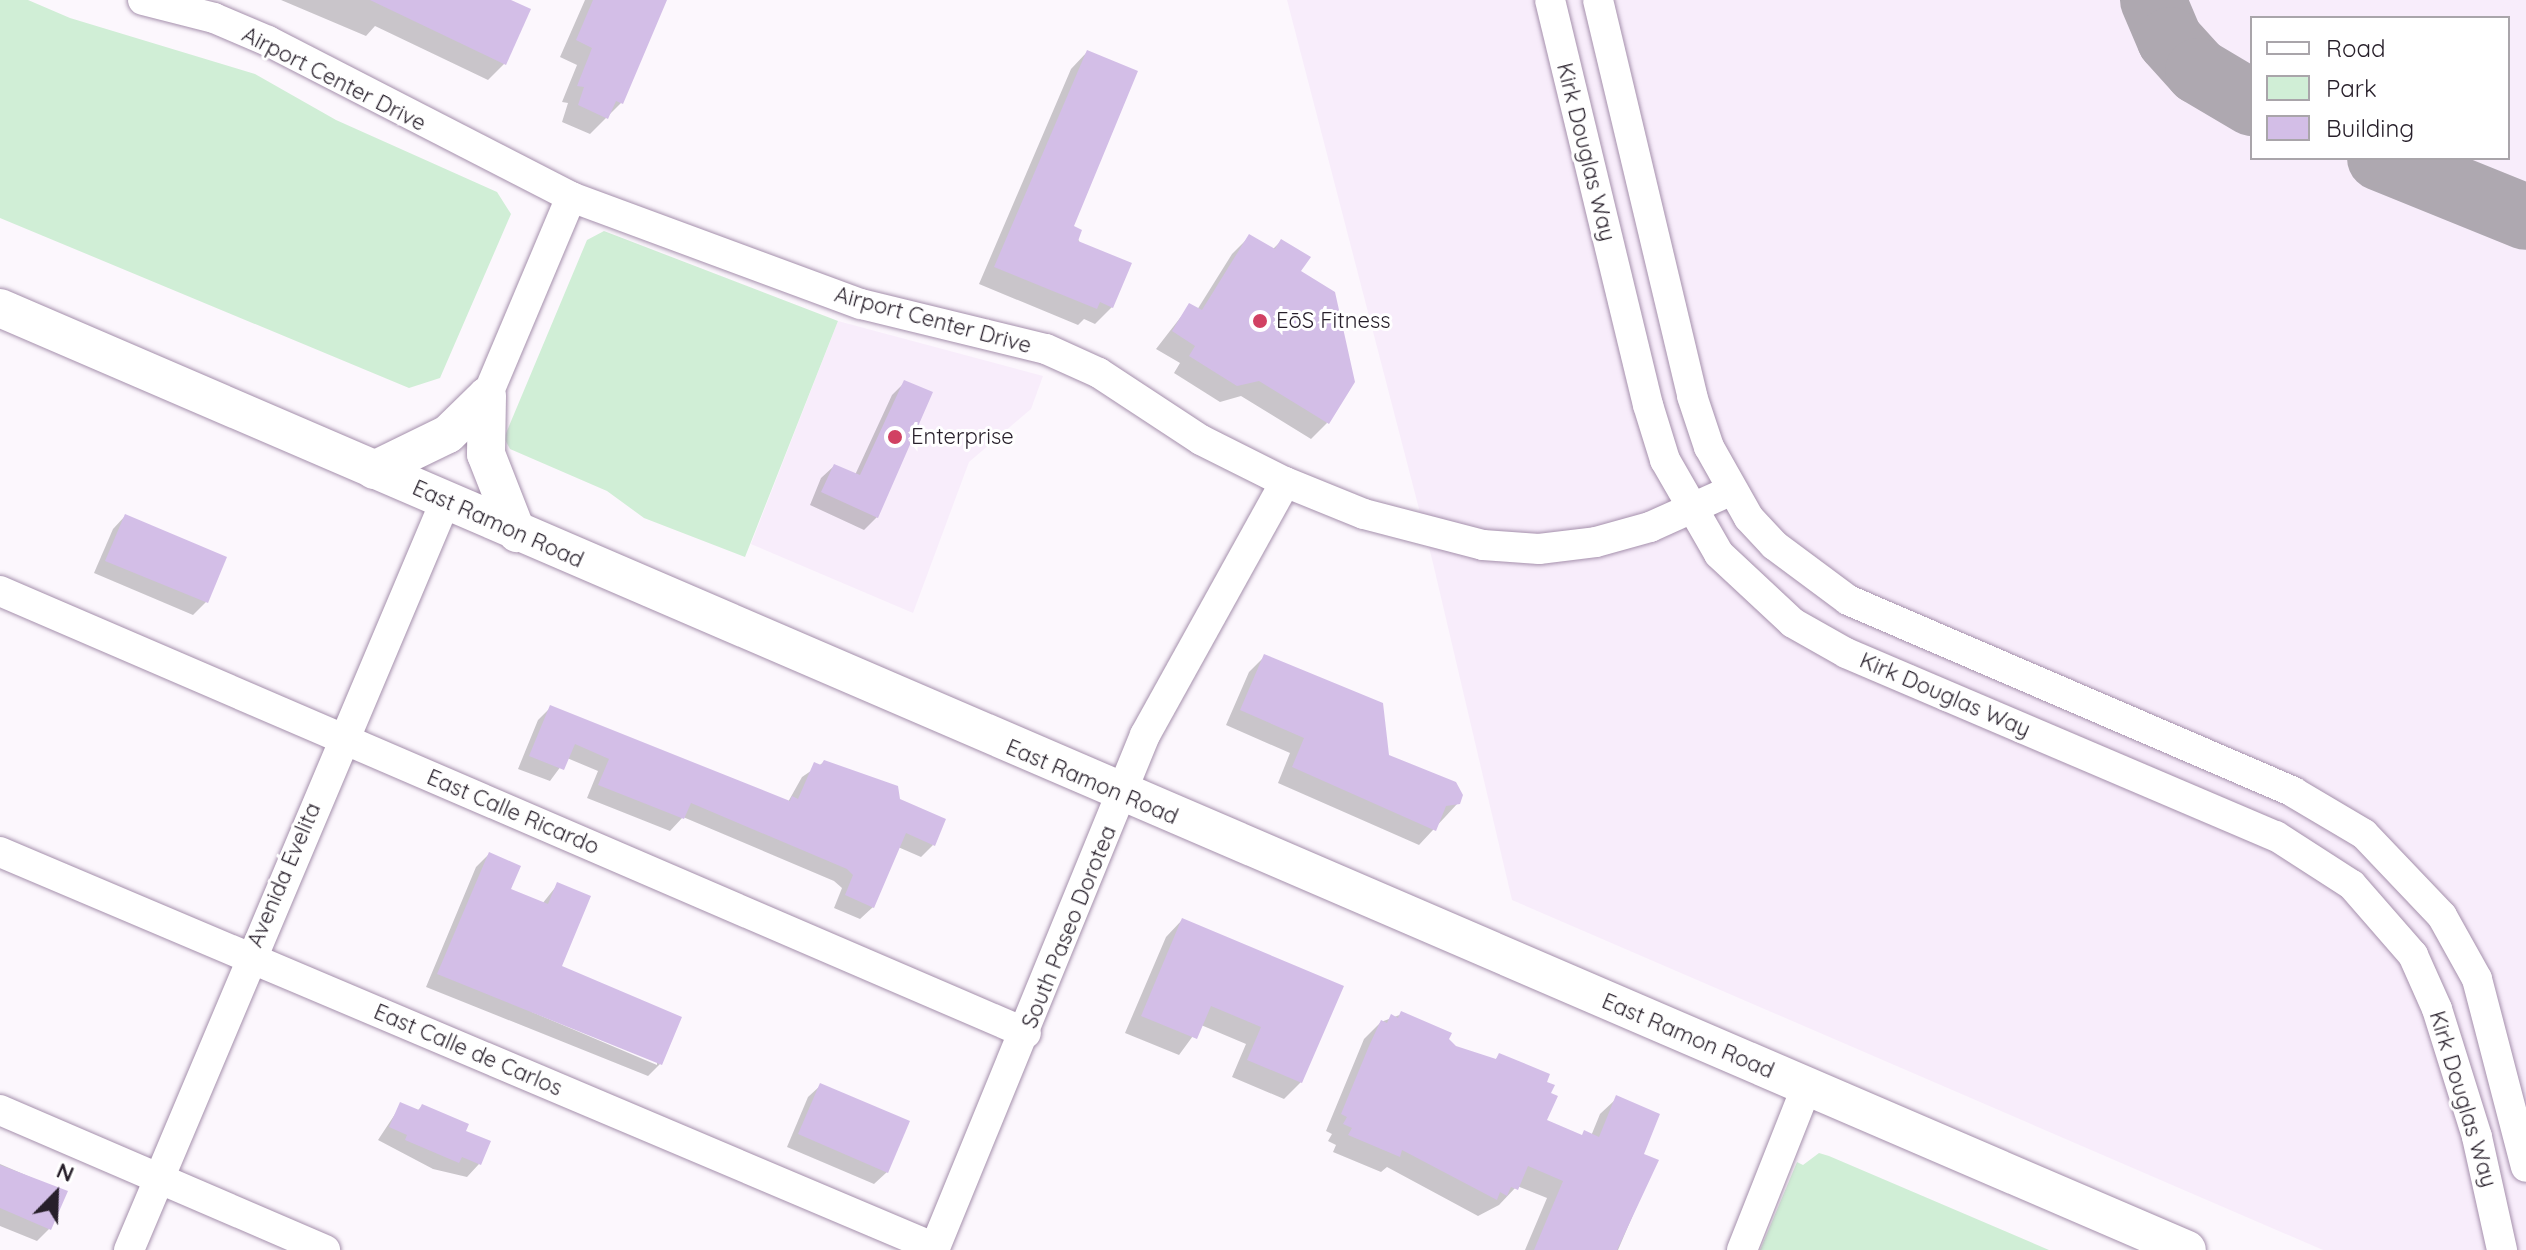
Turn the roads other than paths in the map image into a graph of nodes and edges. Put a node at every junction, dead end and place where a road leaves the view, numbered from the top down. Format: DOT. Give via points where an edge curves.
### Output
graph roads {
  1 [pos="143,0"];
  2 [pos="1550,0"];
  3 [pos="1598,0"];
  4 [pos="571,197"];
  5 [pos="0,308"];
  6 [pos="487,396"];
  7 [pos="374,470"];
  8 [pos="1285,482"];
  9 [pos="1730,491"];
  10 [pos="445,502"];
  11 [pos="1691,510"];
  12 [pos="517,533"];
  13 [pos="0,591"];
  14 [pos="343,739"];
  15 [pos="1122,795"];
  16 [pos="0,852"];
  17 [pos="248,957"];
  18 [pos="1026,1033"];
  19 [pos="1807,1086"];
  20 [pos="0,1110"];
  21 [pos="2526,1167"];
  22 [pos="158,1178"];
  23 [pos="935,1249"];
  24 [pos="129,1250"];
  25 [pos="325,1250"];
  26 [pos="1742,1250"];
  27 [pos="2187,1250"];
  28 [pos="2502,1250"];
  1 -- 4 [label="street, Airport Center Drive" via="214,18 268,41"];
  2 -- 11 [label="street, Kirk Douglas Way" via="1648,405 1665,460"];
  3 -- 9 [label="street, Kirk Douglas Way" via="1692,396"];
  4 -- 6 [label="street"];
  4 -- 8 [label="street, Airport Center Drive" via="823,292 1046,349 1099,373 1201,440"];
  5 -- 7 [label="main road, East Ramon Road"];
  6 -- 7 [label="main road" via="448,434"];
  6 -- 12 [label="main road" via="486,454"];
  7 -- 10 [label="main road, East Ramon Road"];
  8 -- 11 [label="street, Airport Center Drive" via="1417,531 1483,545 1539,549 1596,542"];
  8 -- 15 [label="street, South Paseo Dorotea" via="1145,735"];
  9 -- 11 [label="street, Airport Center Drive"];
  9 -- 21 [label="street, Kirk Douglas Way" via="1774,545 1848,600 2293,792 2364,834 2442,916 2477,979"];
  10 -- 12 [label="main road, East Ramon Road"];
  10 -- 14 [label="street, Avenida Evelita"];
  11 -- 28 [label="street, Kirk Douglas Way" via="1719,554 1793,623 1846,653 2276,836 2352,885 2413,955 2437,1009 2477,1137"];
  12 -- 15 [label="main road, East Ramon Road"];
  13 -- 14 [label="street, East Calle Ricardo"];
  14 -- 17 [label="street, Avenida Evelita"];
  14 -- 18 [label="street, East Calle Ricardo"];
  15 -- 18 [label="street, South Paseo Dorotea"];
  15 -- 19 [label="main road, East Ramon Road"];
  16 -- 17 [label="street, East Calle de Carlos"];
  17 -- 22 [label="street, Avenida Evelita"];
  17 -- 23 [label="street, East Calle de Carlos"];
  18 -- 23 [label="street, South Paseo Dorotea"];
  19 -- 26 [label="street"];
  19 -- 27 [label="main road, East Ramon Road"];
  20 -- 22 [label="street"];
  22 -- 24 [label="street, Avenida Evelita"];
  22 -- 25 [label="street"];
}
